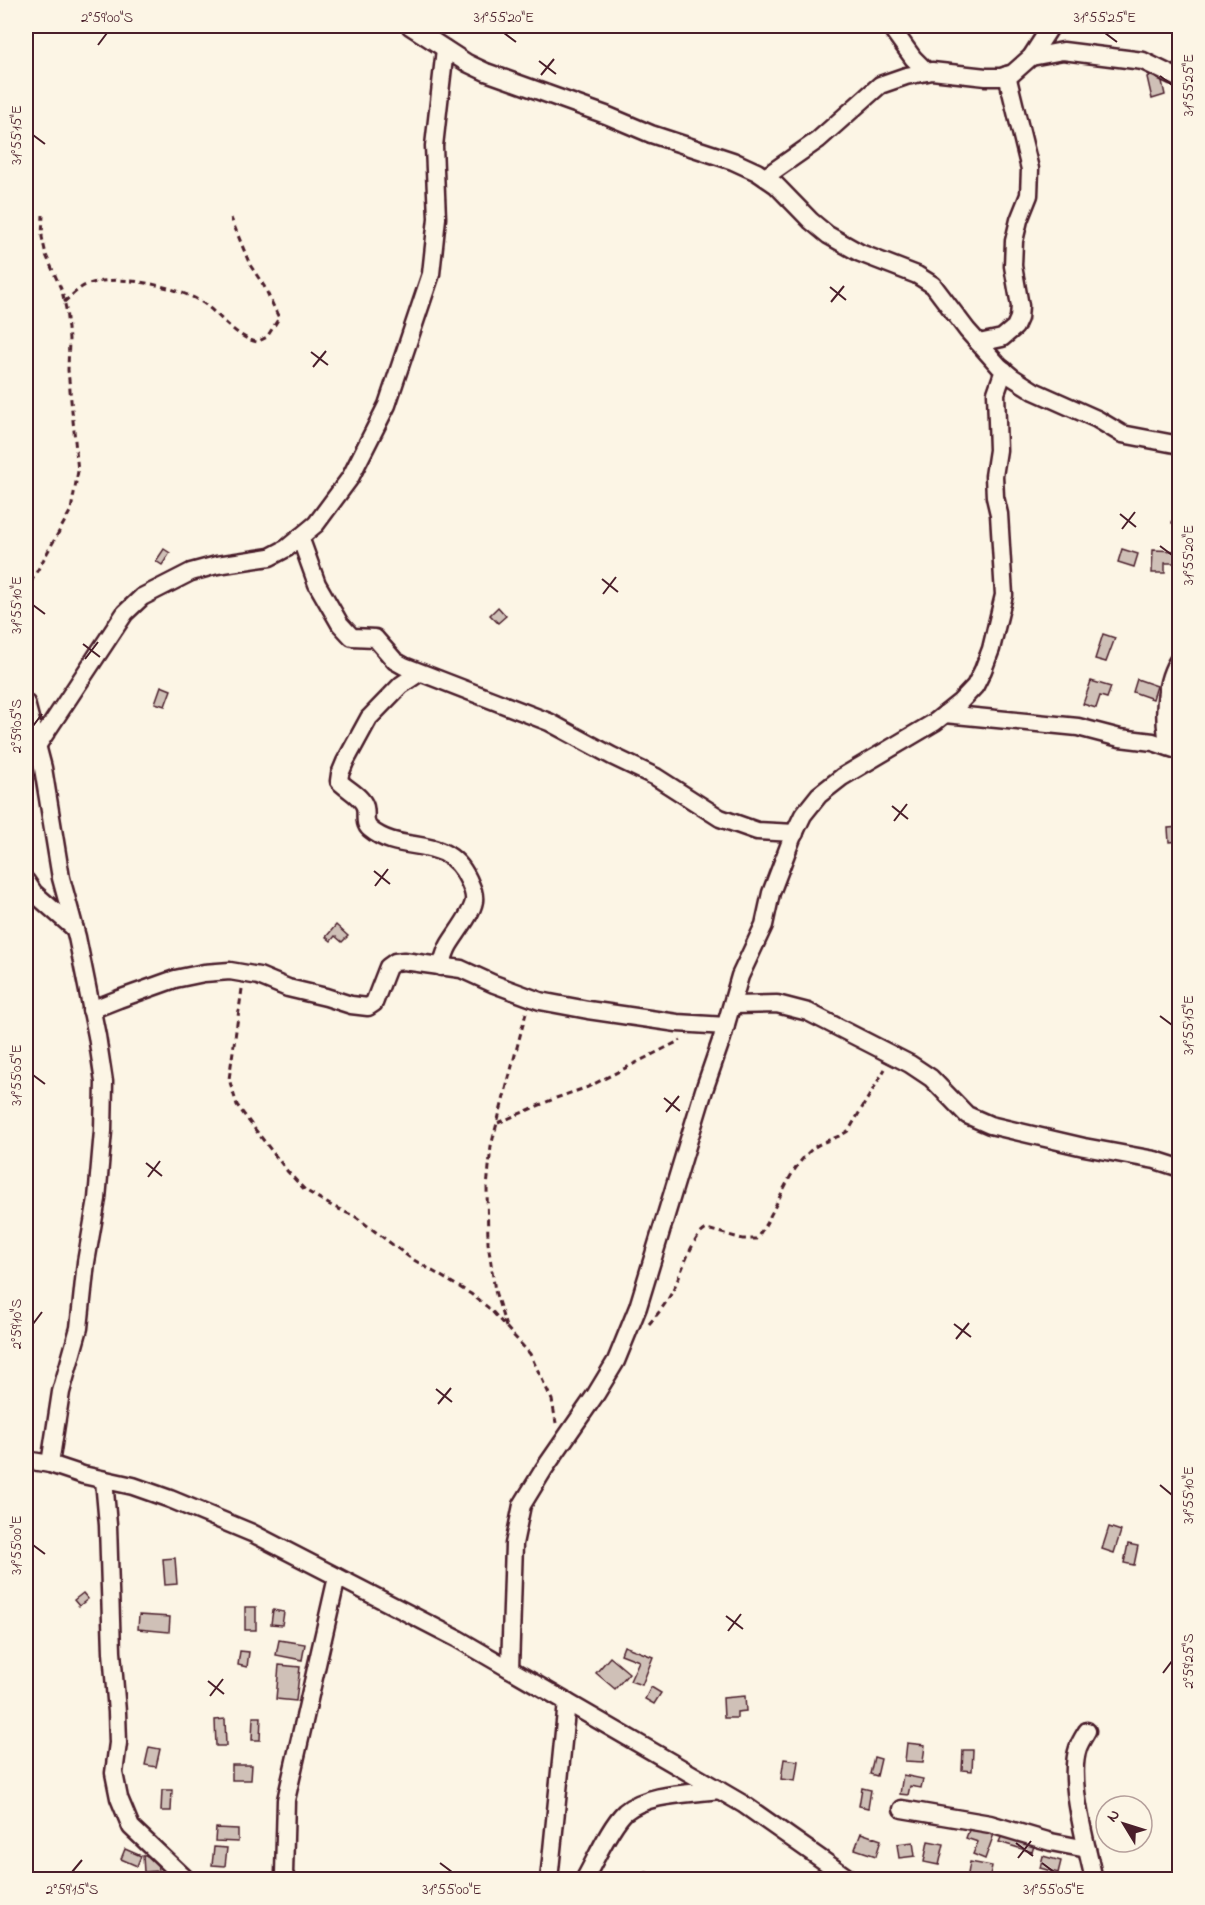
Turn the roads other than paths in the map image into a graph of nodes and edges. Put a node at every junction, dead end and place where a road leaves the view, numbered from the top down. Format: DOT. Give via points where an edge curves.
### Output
graph roads {
  1 [pos="413,26"];
  2 [pos="890,26"];
  3 [pos="1051,26"];
  4 [pos="445,49"];
  5 [pos="1031,57"];
  6 [pos="927,72"];
  7 [pos="1007,75"];
  8 [pos="1179,79"];
  9 [pos="765,177"];
  10 [pos="979,343"];
  11 [pos="1004,370"];
  12 [pos="1179,445"];
  13 [pos="300,537"];
  14 [pos="1179,658"];
  15 [pos="419,673"];
  16 [pos="26,703"];
  17 [pos="945,714"];
  18 [pos="37,746"];
  19 [pos="1174,749"];
  20 [pos="795,833"];
  21 [pos="26,881"];
  22 [pos="75,930"];
  23 [pos="441,967"];
  24 [pos="732,1005"];
  25 [pos="91,1010"];
  26 [pos="726,1026"];
  27 [pos="1179,1168"];
  28 [pos="26,1460"];
  29 [pos="51,1464"];
  30 [pos="104,1480"];
  31 [pos="337,1577"];
  32 [pos="510,1669"];
  33 [pos="567,1702"];
  34 [pos="1087,1731"];
  35 [pos="719,1790"];
  36 [pos="902,1809"];
  37 [pos="1088,1849"];
  38 [pos="187,1880"];
  39 [pos="287,1880"];
  40 [pos="549,1880"];
  41 [pos="584,1880"];
  42 [pos="851,1880"];
  43 [pos="1094,1880"];
  1 -- 4 [label="street"];
  2 -- 6 [label="street"];
  3 -- 5 [label="street"];
  4 -- 9 [label="street" via="486,72 733,161"];
  4 -- 13 [label="street" via="434,146 437,218 431,274 387,405 350,478 315,524"];
  5 -- 7 [label="street"];
  5 -- 8 [label="street" via="1063,51 1125,58 1143,61"];
  6 -- 7 [label="street"];
  6 -- 9 [label="street" via="880,85 818,140"];
  7 -- 10 [label="street" via="1030,169 1029,195 1014,241 1019,318 1016,327 1002,338"];
  9 -- 10 [label="street" via="828,235 933,285"];
  10 -- 11 [label="street"];
  11 -- 12 [label="street" via="1034,391 1122,434"];
  11 -- 17 [label="street" via="996,393 998,450 994,476 1001,537 1002,611 992,649 975,686"];
  13 -- 15 [label="street" via="317,584 345,631 352,637 375,638 395,661"];
  13 -- 18 [label="street" via="270,557 191,572 142,597 125,613"];
  14 -- 19 [label="street" via="1170,680 1164,726"];
  15 -- 20 [label="street" via="549,722 656,777 720,818 757,831"];
  15 -- 23 [label="street" via="401,685 369,718 339,781 365,807 366,825 370,829 383,837 440,851 461,865 474,903 447,948"];
  16 -- 18 [label="street"];
  17 -- 19 [label="street" via="1078,727"];
  17 -- 20 [label="street" via="819,795"];
  18 -- 22 [label="street"];
  20 -- 24 [label="street"];
  21 -- 22 [label="street"];
  22 -- 25 [label="street"];
  23 -- 25 [label="street" via="395,962 388,967 374,1003 368,1007 230,971 185,977"];
  23 -- 26 [label="street" via="461,969 531,997 588,1010"];
  24 -- 26 [label="street"];
  24 -- 27 [label="street" via="777,1004 808,1012 910,1064 931,1078 967,1115 990,1125"];
  25 -- 29 [label="street" via="104,1082 103,1131 79,1328 61,1392"];
  26 -- 32 [label="street" via="638,1306 615,1362 522,1505 514,1544"];
  28 -- 29 [label="street"];
  29 -- 30 [label="street"];
  30 -- 31 [label="street" via="171,1499 252,1533"];
  30 -- 38 [label="street" via="117,1712 114,1773 119,1798 130,1827"];
  31 -- 32 [label="street"];
  31 -- 39 [label="street" via="286,1800"];
  32 -- 33 [label="street"];
  33 -- 35 [label="street"];
  33 -- 40 [label="street"];
  34 -- 37 [label="street" via="1078,1749 1075,1771"];
  35 -- 41 [label="street" via="637,1804 624,1813"];
  35 -- 42 [label="street"];
  36 -- 37 [label="street" via="990,1824"];
  37 -- 43 [label="street"];
}
